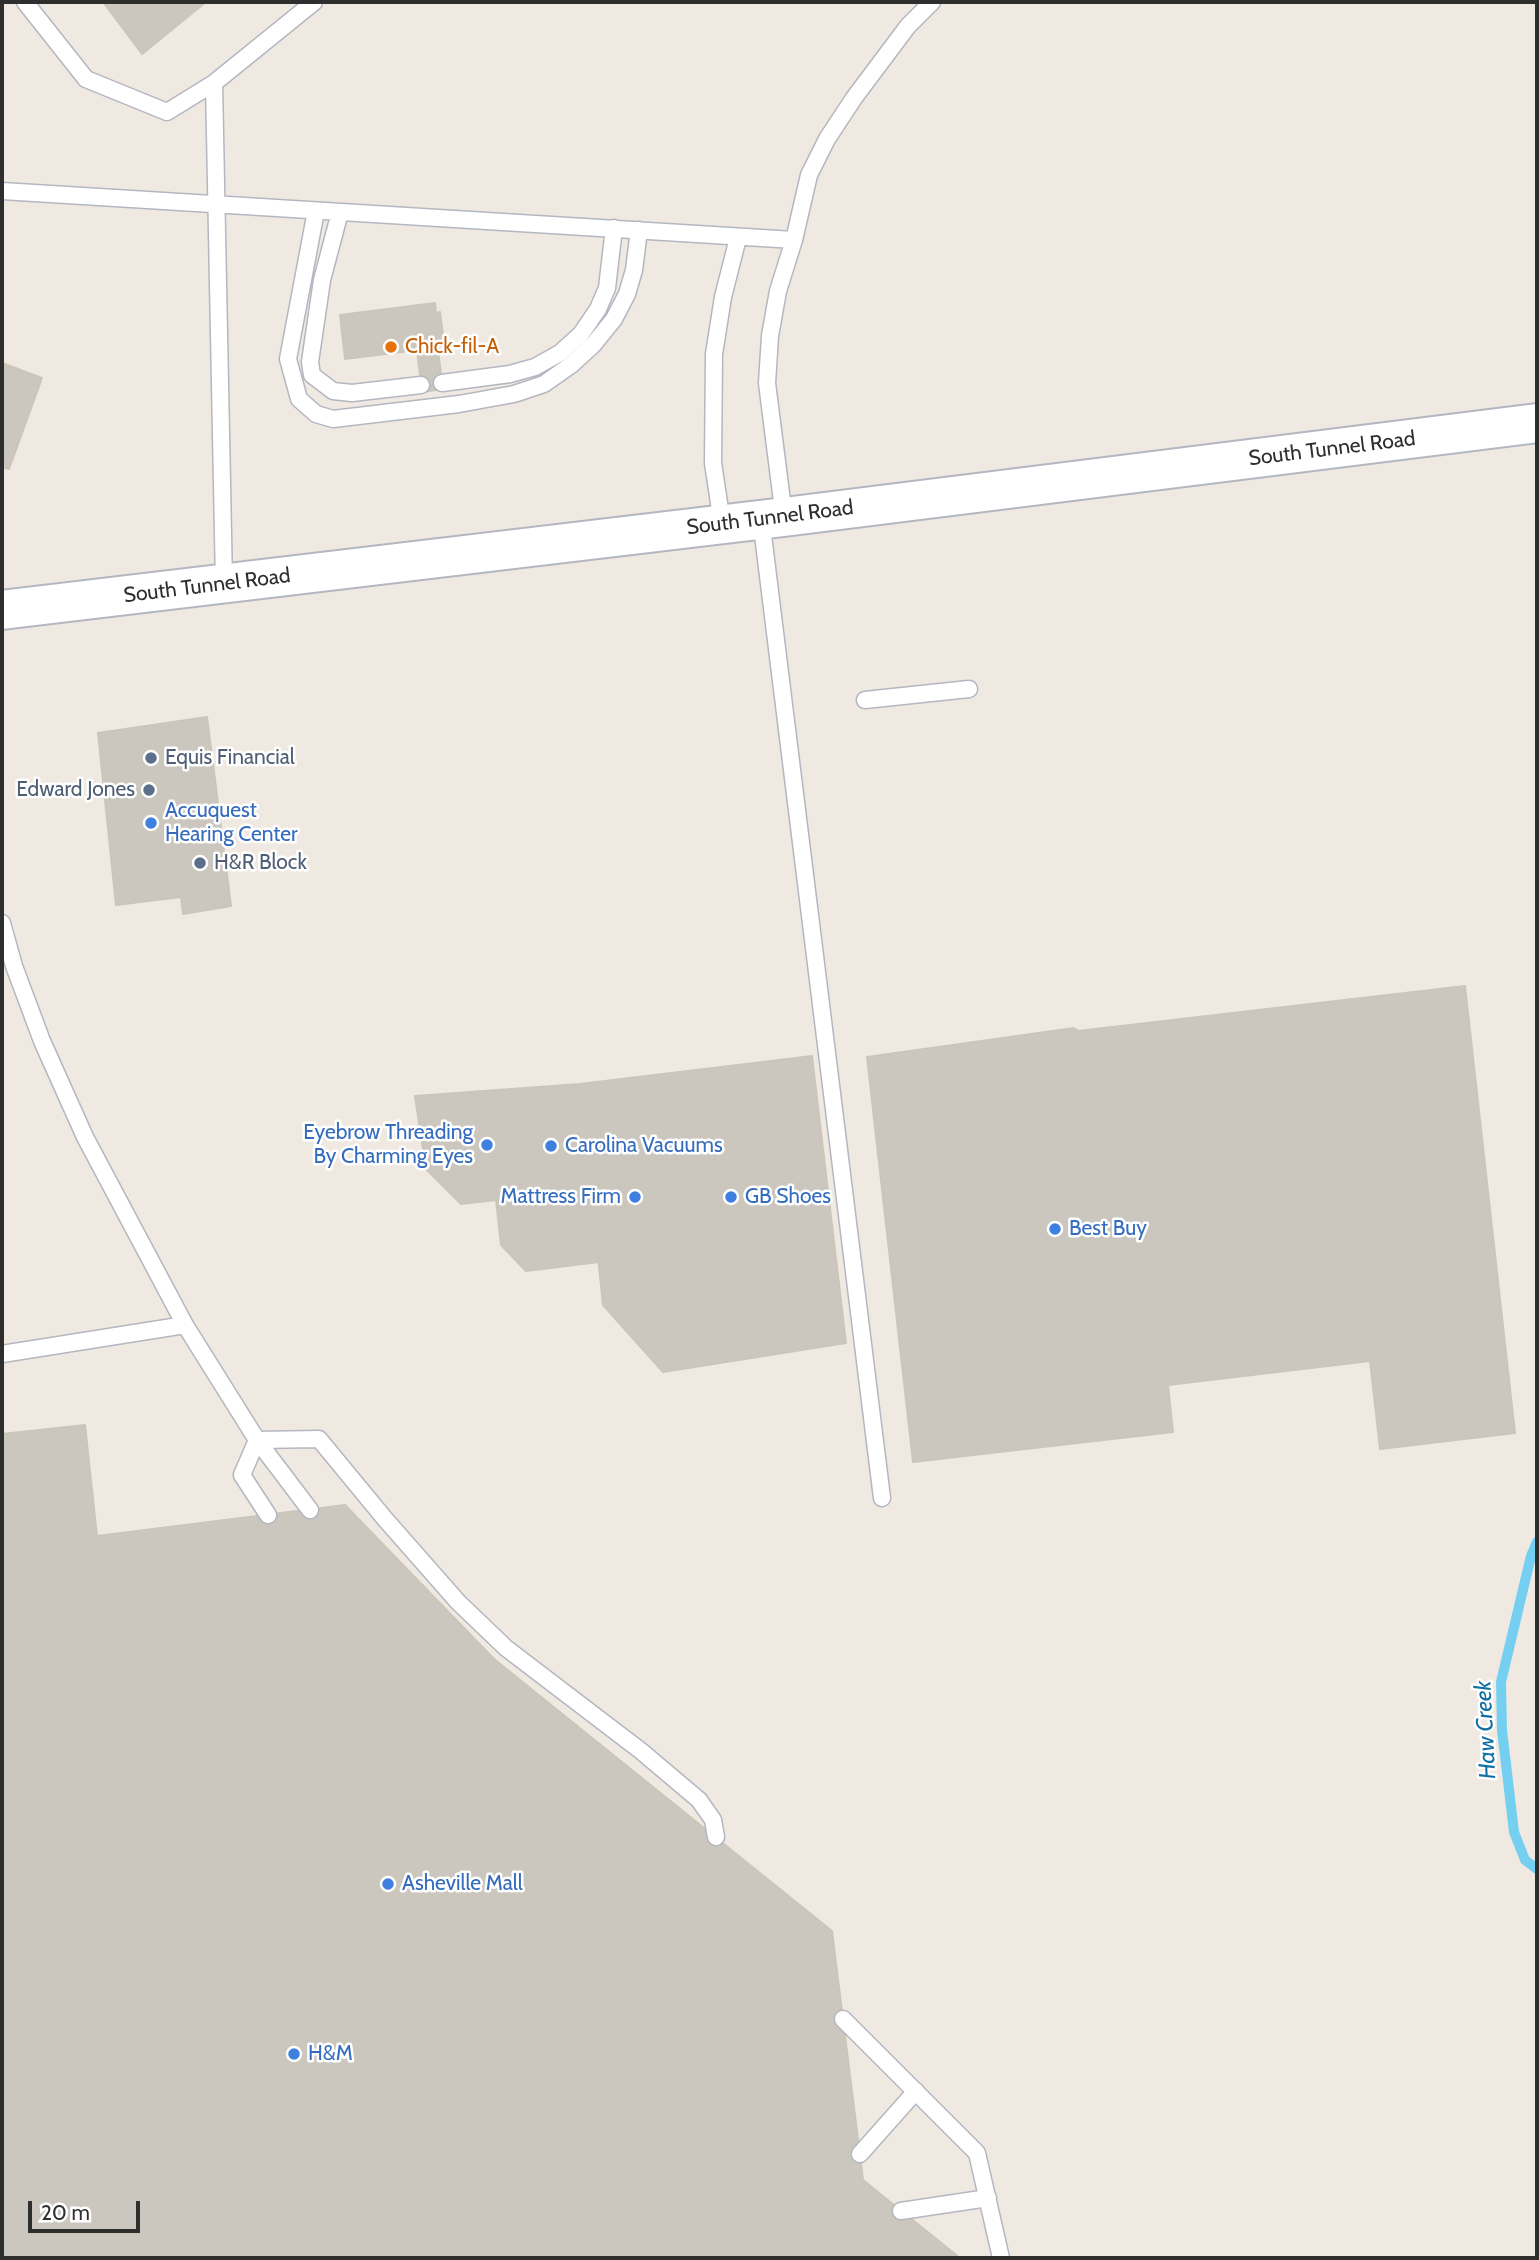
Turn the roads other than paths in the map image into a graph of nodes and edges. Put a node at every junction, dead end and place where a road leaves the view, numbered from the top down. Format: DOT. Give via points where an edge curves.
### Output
graph roads {
  1 [pos="25,2"];
  2 [pos="314,2"];
  3 [pos="932,2"];
  4 [pos="214,83"];
  5 [pos="2,191"];
  6 [pos="216,205"];
  7 [pos="316,211"];
  8 [pos="340,212"];
  9 [pos="614,228"];
  10 [pos="639,230"];
  11 [pos="738,238"];
  12 [pos="794,240"];
  13 [pos="442,383"];
  14 [pos="421,385"];
  15 [pos="1537,423"];
  16 [pos="772,518"];
  17 [pos="722,523"];
  18 [pos="224,584"];
  19 [pos="2,610"];
  20 [pos="969,689"];
  21 [pos="865,700"];
  22 [pos="2,923"];
  23 [pos="185,1325"];
  24 [pos="2,1354"];
  25 [pos="257,1440"];
  26 [pos="882,1498"];
  27 [pos="310,1510"];
  28 [pos="268,1515"];
  29 [pos="716,1838"];
  30 [pos="843,2019"];
  31 [pos="916,2091"];
  32 [pos="860,2154"];
  33 [pos="988,2198"];
  34 [pos="901,2211"];
  35 [pos="1001,2258"];
  1 -- 4 [label="lane" via="86,79 167,112"];
  2 -- 4 [label="lane"];
  3 -- 12 [label="lane" via="908,26 827,139 809,175"];
  4 -- 6 [label="lane"];
  5 -- 6 [label="lane"];
  6 -- 7 [label="lane"];
  6 -- 18 [label="lane"];
  7 -- 8 [label="lane"];
  7 -- 10 [label="lane" via="288,359 299,399 316,414 333,419 458,404 544,384 593,345 614,319 634,270"];
  8 -- 9 [label="lane"];
  8 -- 14 [label="lane" via="322,280 312,375 333,391 352,393"];
  9 -- 10 [label="lane"];
  9 -- 13 [label="lane" via="607,288 581,334 535,367"];
  10 -- 11 [label="lane"];
  11 -- 12 [label="lane"];
  11 -- 17 [label="lane" via="714,354 713,463"];
  12 -- 16 [label="lane" via="770,336 767,383"];
  15 -- 16 [label="main road, South Tunnel Road"];
  16 -- 17 [label="main road, South Tunnel Road"];
  16 -- 26 [label="lane"];
  17 -- 18 [label="main road, South Tunnel Road"];
  18 -- 19 [label="main road, South Tunnel Road"];
  20 -- 21 [label="lane"];
  22 -- 23 [label="lane" via="42,1041 79,1125"];
  23 -- 24 [label="lane"];
  23 -- 25 [label="lane"];
  25 -- 27 [label="lane"];
  25 -- 28 [label="lane" via="242,1475"];
  25 -- 29 [label="lane" via="319,1439 458,1602 506,1648 699,1800 713,1820"];
  30 -- 31 [label="lane"];
  31 -- 32 [label="lane"];
  31 -- 33 [label="lane" via="978,2153"];
  33 -- 34 [label="lane"];
  33 -- 35 [label="lane"];
}
